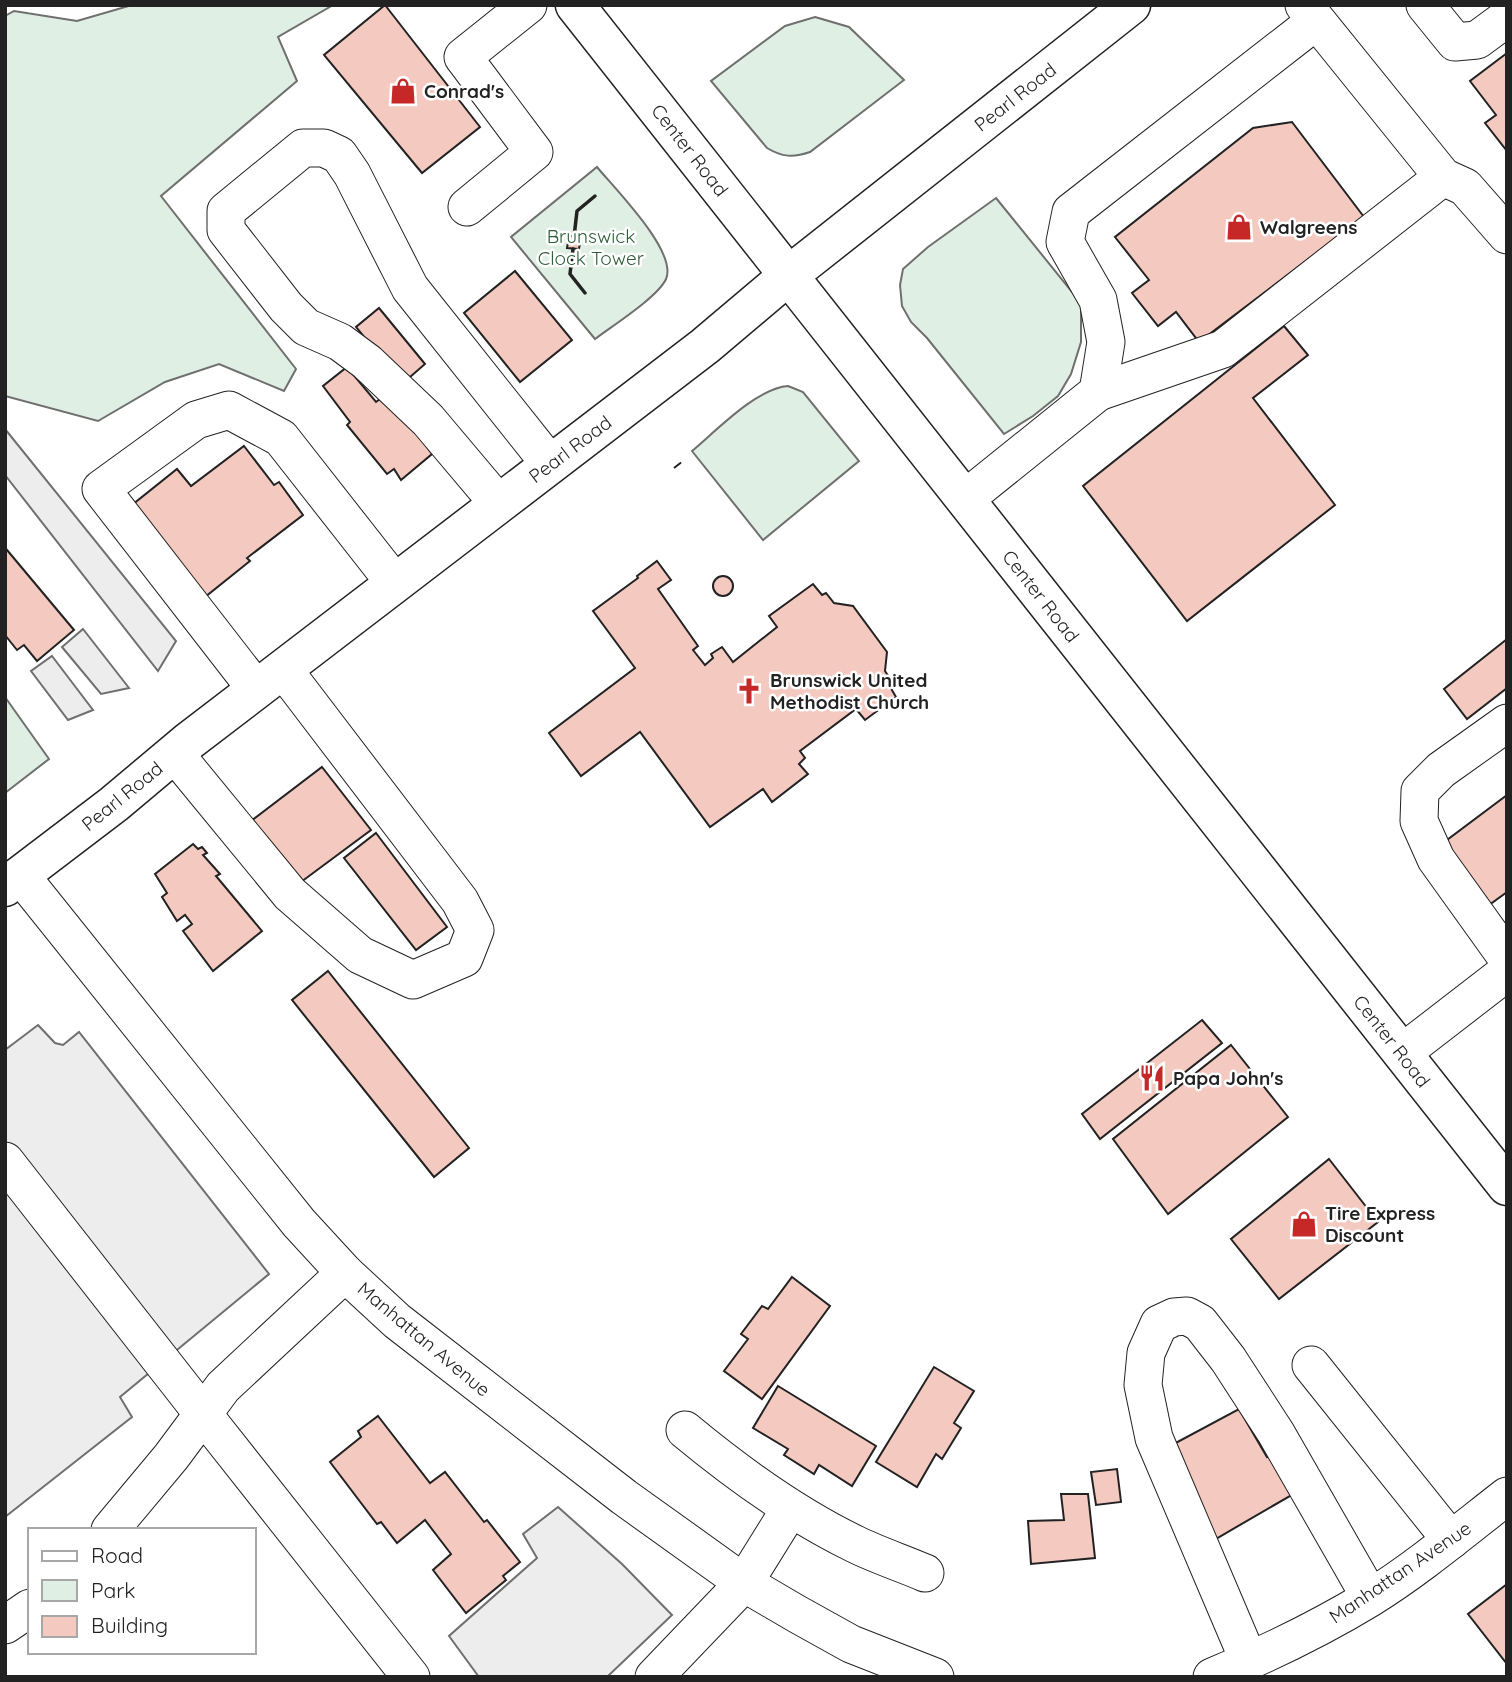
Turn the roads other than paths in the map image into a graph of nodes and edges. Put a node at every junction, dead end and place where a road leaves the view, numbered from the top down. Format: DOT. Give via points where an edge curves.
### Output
graph roads {
  1 [pos="527,5"];
  2 [pos="575,5"];
  3 [pos="1131,5"];
  4 [pos="1425,5"];
  5 [pos="1310,13"];
  6 [pos="1507,18"];
  7 [pos="1443,177"];
  8 [pos="467,207"];
  9 [pos="1507,235"];
  10 [pos="789,275"];
  11 [pos="1098,392"];
  12 [pos="550,464"];
  13 [pos="965,499"];
  14 [pos="498,503"];
  15 [pos="394,582"];
  16 [pos="270,679"];
  17 [pos="1507,723"];
  18 [pos="175,754"];
  19 [pos="13,882"];
  20 [pos="1507,958"];
  21 [pos="1507,972"];
  22 [pos="1402,1053"];
  23 [pos="5,1161"];
  24 [pos="1507,1186"];
  25 [pos="345,1273"];
  26 [pos="1311,1365"];
  27 [pos="203,1414"];
  28 [pos="685,1430"];
  29 [pos="1507,1496"];
  30 [pos="790,1509"];
  31 [pos="112,1528"];
  32 [pos="1451,1540"];
  33 [pos="925,1573"];
  34 [pos="744,1583"];
  35 [pos="1370,1597"];
  36 [pos="28,1609"];
  37 [pos="5,1625"];
  38 [pos="1250,1661"];
  39 [pos="411,1677"];
  40 [pos="654,1677"];
  41 [pos="936,1677"];
  42 [pos="1212,1677"];
  1 -- 8 [label="street" via="463,57 534,152"];
  2 -- 10 [label="main road, Center Road"];
  3 -- 10 [label="main road, Pearl Road"];
  4 -- 6 [label="street" via="1455,42 1478,40"];
  5 -- 7 [label="street"];
  5 -- 11 [label="street" via="1071,212 1065,242 1098,300 1107,342"];
  7 -- 9 [label="street" via="1465,187"];
  7 -- 11 [label="street" via="1223,349"];
  10 -- 12 [label="main road, Pearl Road" via="705,346"];
  10 -- 13 [label="main road, Center Road"];
  11 -- 13 [label="street"];
  12 -- 14 [label="main road, Pearl Road"];
  12 -- 14 [label="street" via="410,288 339,155 324,148 303,148 226,211 226,230 286,307 306,327 340,342 367,362 428,420"];
  13 -- 22 [label="main road, Center Road"];
  14 -- 15 [label="main road, Pearl Road"];
  15 -- 16 [label="main road, Pearl Road"];
  15 -- 16 [label="street" via="281,438 229,410 196,420 101,489"];
  16 -- 18 [label="main road, Pearl Road"];
  16 -- 18 [label="street" via="460,901 475,930 464,958 413,980 360,955 290,894"];
  17 -- 20 [label="street" via="1420,791 1419,821 1436,859"];
  18 -- 19 [label="main road, Pearl Road"];
  19 -- 25 [label="street, Manhattan Avenue"];
  21 -- 22 [label="street"];
  22 -- 24 [label="main road, Center Road"];
  23 -- 27 [label="street"];
  25 -- 27 [label="street" via="223,1387"];
  25 -- 34 [label="street, Manhattan Avenue" via="397,1321 520,1418"];
  26 -- 32 [label="street"];
  27 -- 31 [label="street"];
  27 -- 39 [label="street"];
  28 -- 30 [label="street" via="735,1472"];
  29 -- 32 [label="street, Manhattan Avenue"];
  30 -- 33 [label="street"];
  30 -- 34 [label="street"];
  32 -- 35 [label="street, Manhattan Avenue"];
  34 -- 40 [label="street"];
  34 -- 41 [label="street, Manhattan Avenue" via="851,1644"];
  35 -- 38 [label="street, Manhattan Avenue"];
  35 -- 38 [label="street" via="1228,1359 1200,1323 1187,1316 1159,1324 1146,1353 1143,1385 1154,1438"];
  36 -- 37 [label="street"];
  38 -- 42 [label="street, Manhattan Avenue"];
}
